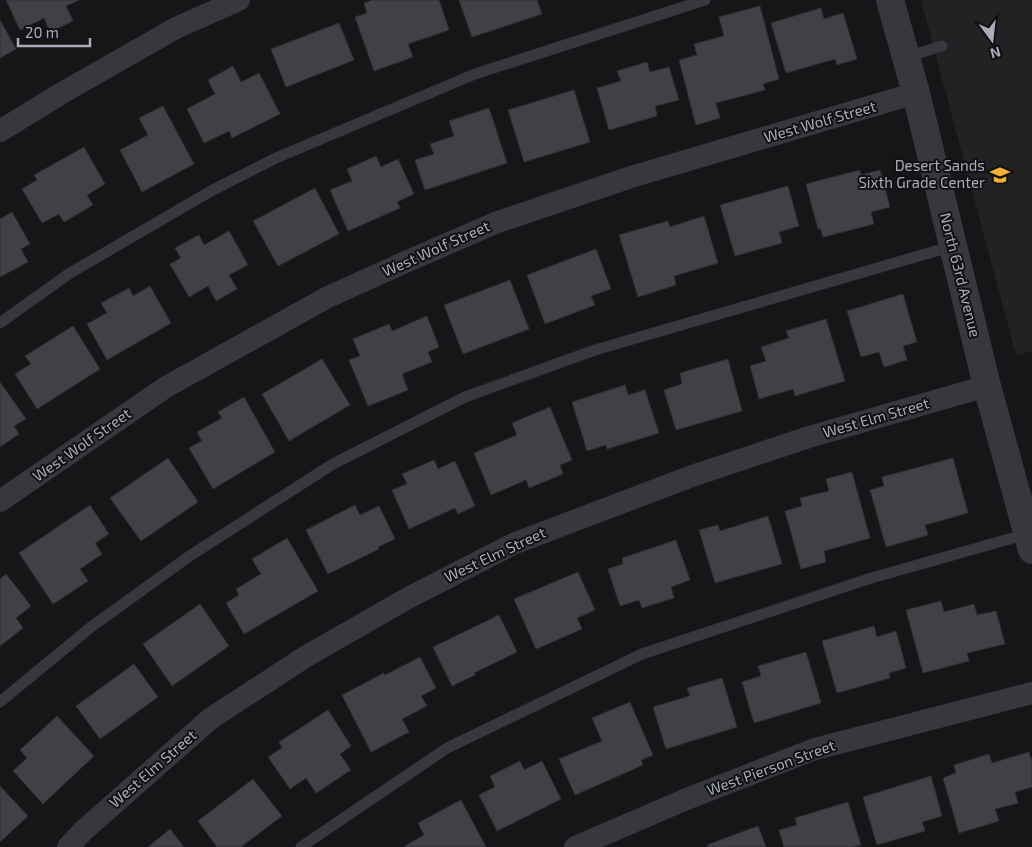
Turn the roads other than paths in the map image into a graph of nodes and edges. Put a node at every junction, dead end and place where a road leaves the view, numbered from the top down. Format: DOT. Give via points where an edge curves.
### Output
graph roads {
  1 [pos="239,0"];
  2 [pos="705,0"];
  3 [pos="890,0"];
  4 [pos="942,46"];
  5 [pos="906,57"];
  6 [pos="916,93"];
  7 [pos="0,130"];
  8 [pos="953,246"];
  9 [pos="0,323"];
  10 [pos="987,386"];
  11 [pos="0,502"];
  12 [pos="1030,542"];
  13 [pos="1032,693"];
  14 [pos="0,702"];
  15 [pos="68,847"];
  16 [pos="301,847"];
  17 [pos="575,847"];
  1 -- 7 [label="street" via="176,28"];
  2 -- 9 [label="lane" via="475,74 276,158 211,191 70,273"];
  3 -- 5 [label="street, North 63rd Avenue"];
  4 -- 5 [label="lane"];
  5 -- 6 [label="street, North 63rd Avenue"];
  6 -- 8 [label="street, North 63rd Avenue"];
  6 -- 11 [label="street, West Wolf Street" via="631,177 495,223 401,264 328,297 166,387"];
  8 -- 10 [label="street, North 63rd Avenue"];
  8 -- 14 [label="lane" via="595,350 465,397 333,464 191,555 91,626"];
  10 -- 12 [label="street, North 63rd Avenue"];
  10 -- 15 [label="street, West Elm Street" via="809,437 692,476 504,549 408,598 305,657 210,719"];
  12 -- 16 [label="lane" via="868,579 642,654 447,748"];
  13 -- 17 [label="street, West Pierson Street" via="815,749"];
}
